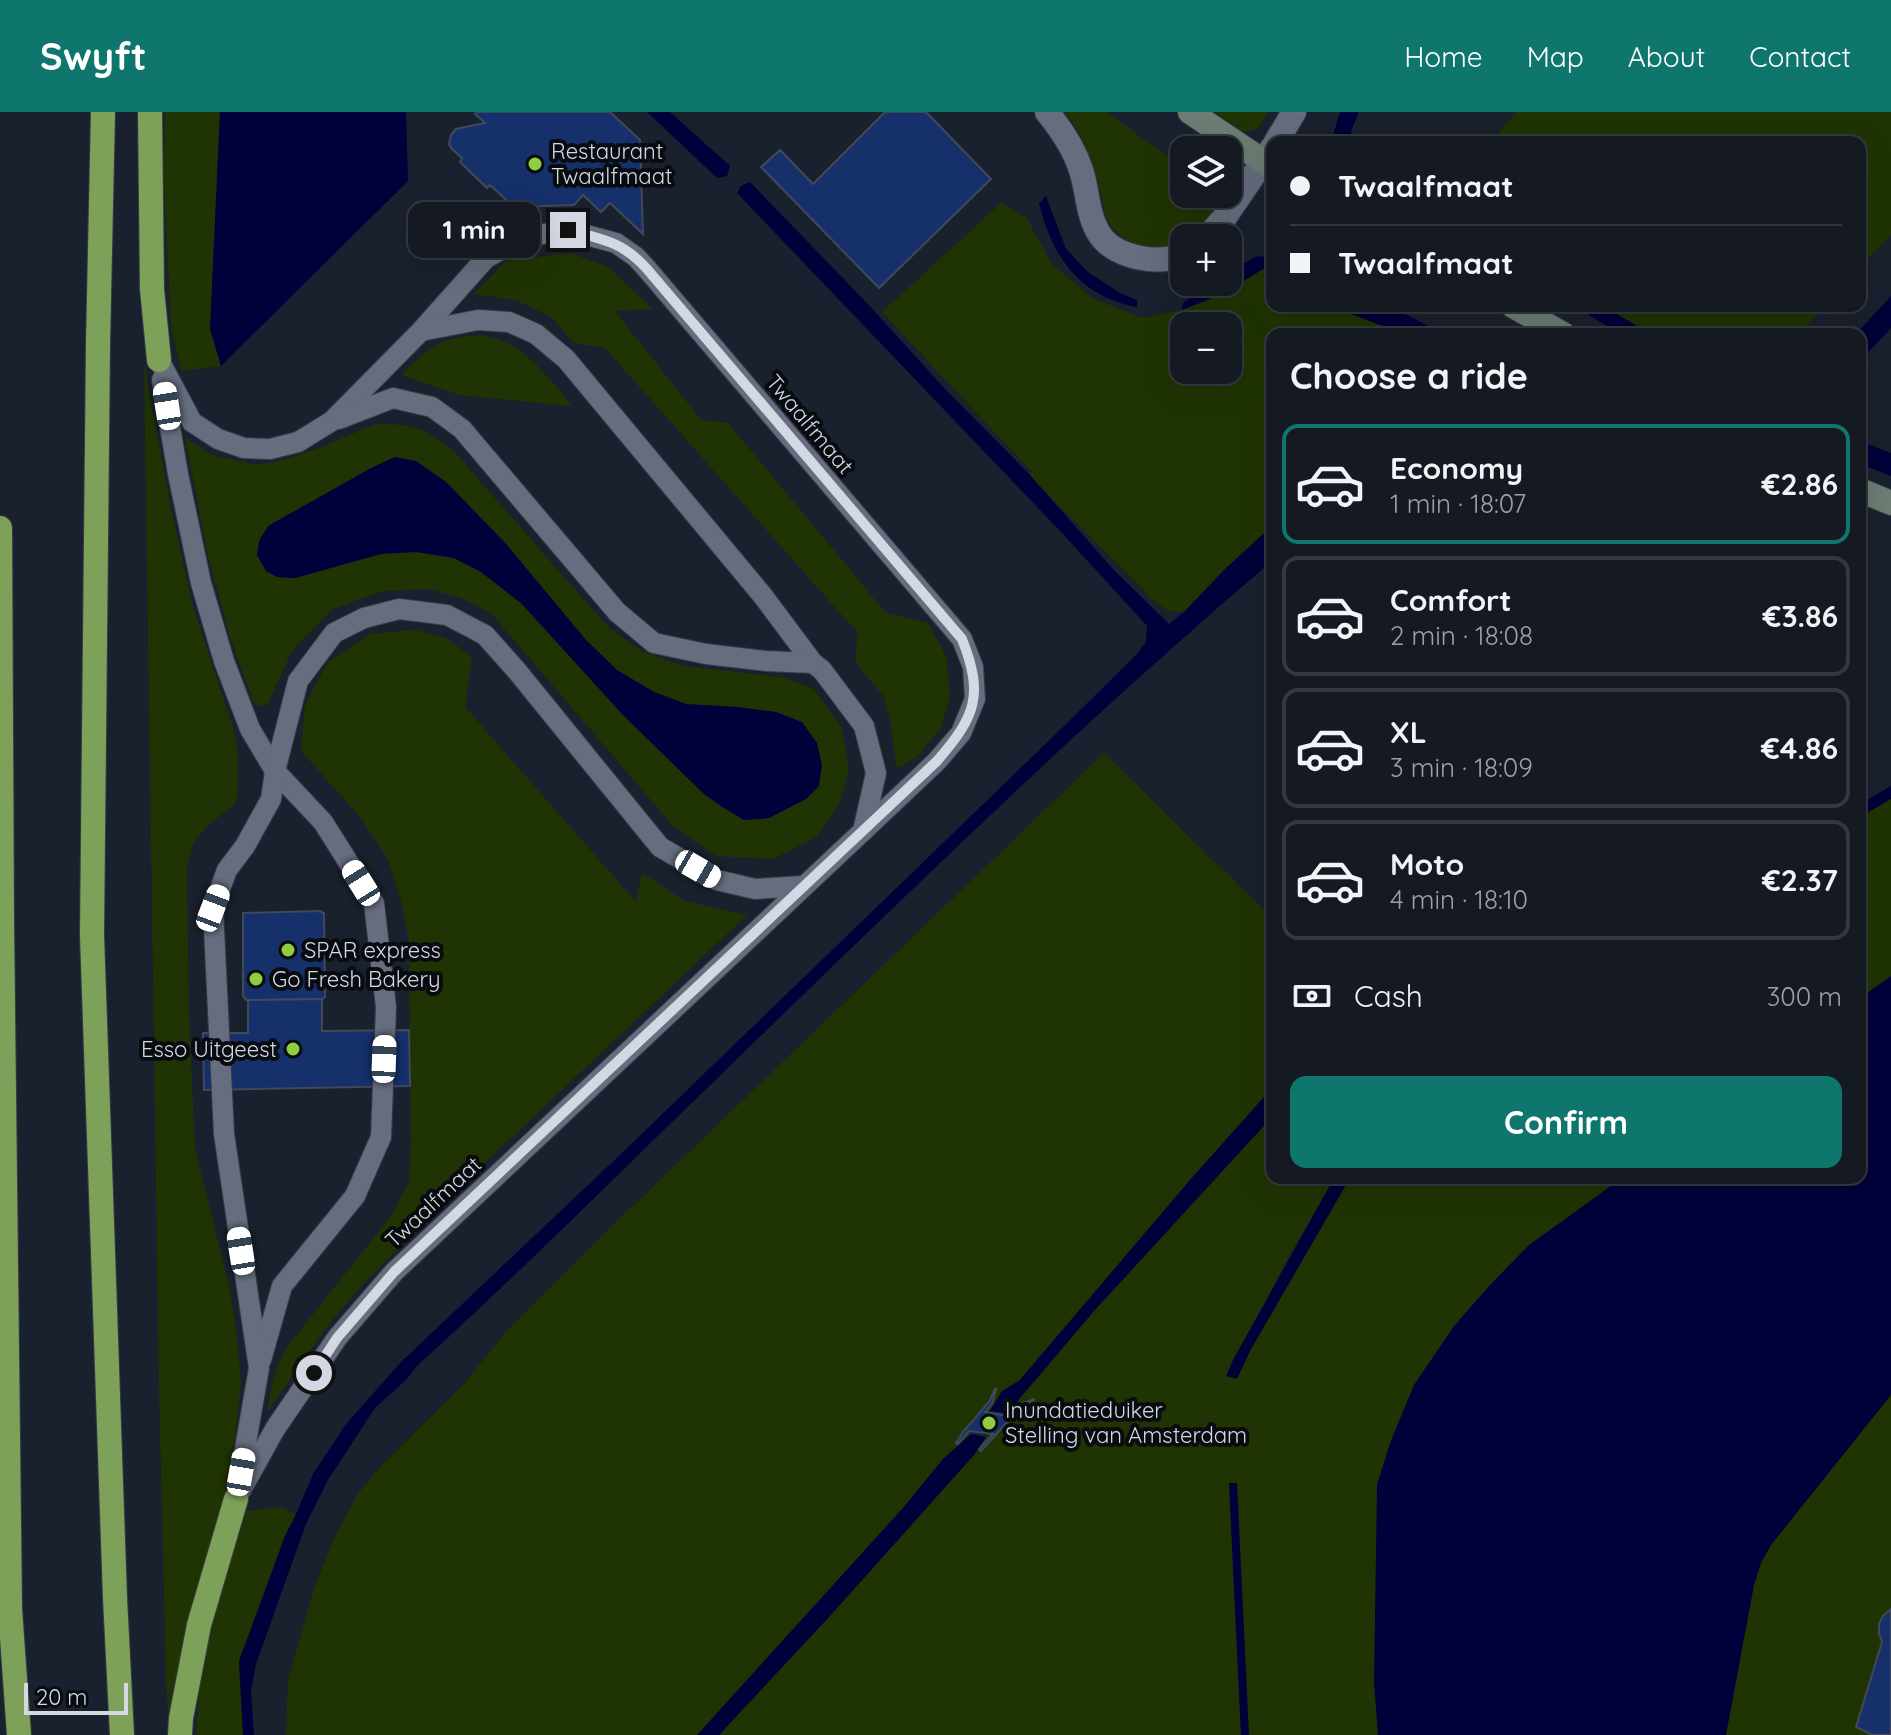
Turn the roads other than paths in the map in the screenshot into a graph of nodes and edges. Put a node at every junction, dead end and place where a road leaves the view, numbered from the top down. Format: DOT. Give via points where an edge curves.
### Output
graph roads {
  1 [pos="103,112"];
  2 [pos="150,112"];
  3 [pos="1047,112"];
  4 [pos="1190,112"];
  5 [pos="1294,112"];
  6 [pos="1281,136"];
  7 [pos="1266,152"];
  8 [pos="1266,162"];
  9 [pos="1219,224"];
  10 [pos="1170,258"];
  11 [pos="1524,312"];
  12 [pos="1552,328"];
  13 [pos="421,331"];
  14 [pos="159,360"];
  15 [pos="332,421"];
  16 [pos="1866,493"];
  17 [pos="1891,503"];
  18 [pos="0,528"];
  19 [pos="813,663"];
  20 [pos="275,771"];
  21 [pos="863,831"];
  22 [pos="803,886"];
  23 [pos="259,1368"];
  24 [pos="236,1499"];
  25 [pos="19,1735"];
  26 [pos="122,1735"];
  27 [pos="180,1735"];
  1 -- 26 [label="highway" via="92,935"];
  2 -- 14 [label="highway" via="152,289"];
  3 -- 10 [label="street" via="1063,131 1081,170 1101,238 1144,260"];
  4 -- 7 [label="street"];
  5 -- 6 [label="street"];
  8 -- 9 [label="street"];
  11 -- 12 [label="street"];
  13 -- 15 [label="lane, Twaalfmaat"];
  13 -- 19 [label="lane" via="478,320 509,322 536,334 566,359"];
  13 -- 21 [label="lane, Twaalfmaat" via="486,258 525,237 568,230 616,243 647,269 962,639 973,667 975,699 961,733"];
  14 -- 15 [label="lane, Twaalfmaat" via="192,422 218,439 270,449 298,442"];
  14 -- 20 [label="lane" via="201,583 250,729"];
  15 -- 19 [label="lane, Twaalfmaat" via="393,398 432,407 462,429 617,612 654,643 706,654"];
  16 -- 17 [label="street"];
  18 -- 25 [label="highway" via="10,1609"];
  19 -- 21 [label="lane" via="864,726 876,773"];
  20 -- 22 [label="lane" via="298,681 334,633 399,609 447,615 485,635 660,847 717,880 755,889"];
  20 -- 23 [label="lane" via="271,799 227,870 213,908 224,1134"];
  20 -- 23 [label="lane" via="323,822 374,903 386,1007 381,1137 355,1196 282,1286"];
  21 -- 22 [label="lane, Twaalfmaat"];
  22 -- 24 [label="lane, Twaalfmaat" via="394,1272 337,1338 275,1429"];
  23 -- 24 [label="lane"];
  24 -- 27 [label="highway" via="199,1625"];
}
